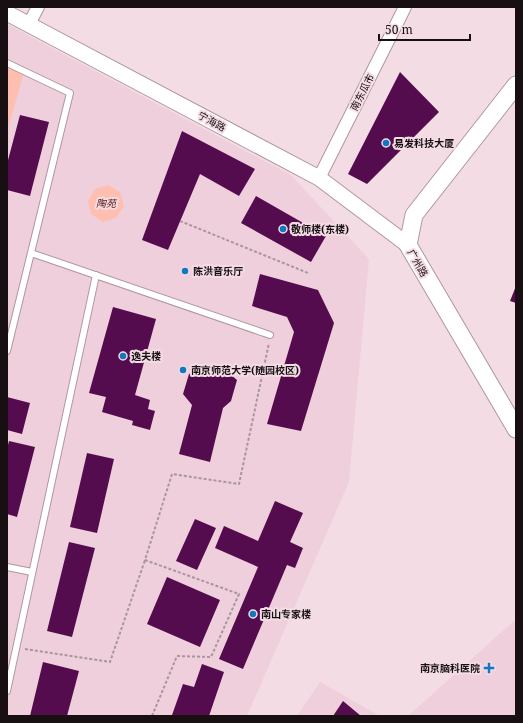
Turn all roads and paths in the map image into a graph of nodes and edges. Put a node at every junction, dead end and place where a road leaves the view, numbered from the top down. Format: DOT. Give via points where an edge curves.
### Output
graph roads {
  1 [pos="38,7"];
  2 [pos="406,7"];
  3 [pos="7,13"];
  4 [pos="29,24"];
  5 [pos="7,63"];
  6 [pos="516,85"];
  7 [pos="319,178"];
  8 [pos="180,221"];
  9 [pos="408,244"];
  10 [pos="31,253"];
  11 [pos="308,273"];
  12 [pos="96,276"];
  13 [pos="270,335"];
  14 [pos="7,351"];
  15 [pos="516,429"];
  16 [pos="145,560"];
  17 [pos="7,567"];
  18 [pos="32,572"];
  19 [pos="16,648"];
  20 [pos="7,690"];
  21 [pos="152,716"];
  1 -- 4 [label="street"];
  2 -- 7 [label="street, 南东瓜市"];
  3 -- 4 [label="street, 宁海路"];
  4 -- 7 [label="street, 宁海路"];
  5 -- 10 [label="lane" via="70,92"];
  6 -- 9 [label="main road, 广州路" via="414,215"];
  7 -- 9 [label="street, 宁海路"];
  8 -- 11 [label="path"];
  9 -- 15 [label="main road, 广州路"];
  10 -- 12 [label="lane"];
  10 -- 14 [label="lane"];
  12 -- 13 [label="lane"];
  12 -- 18 [label="lane"];
  13 -- 16 [label="path" via="239,484 172,474"];
  16 -- 19 [label="path" via="110,662"];
  16 -- 21 [label="path" via="239,594 211,657 177,656"];
  17 -- 18 [label="lane"];
  18 -- 19 [label="lane"];
  19 -- 20 [label="lane"];
}
